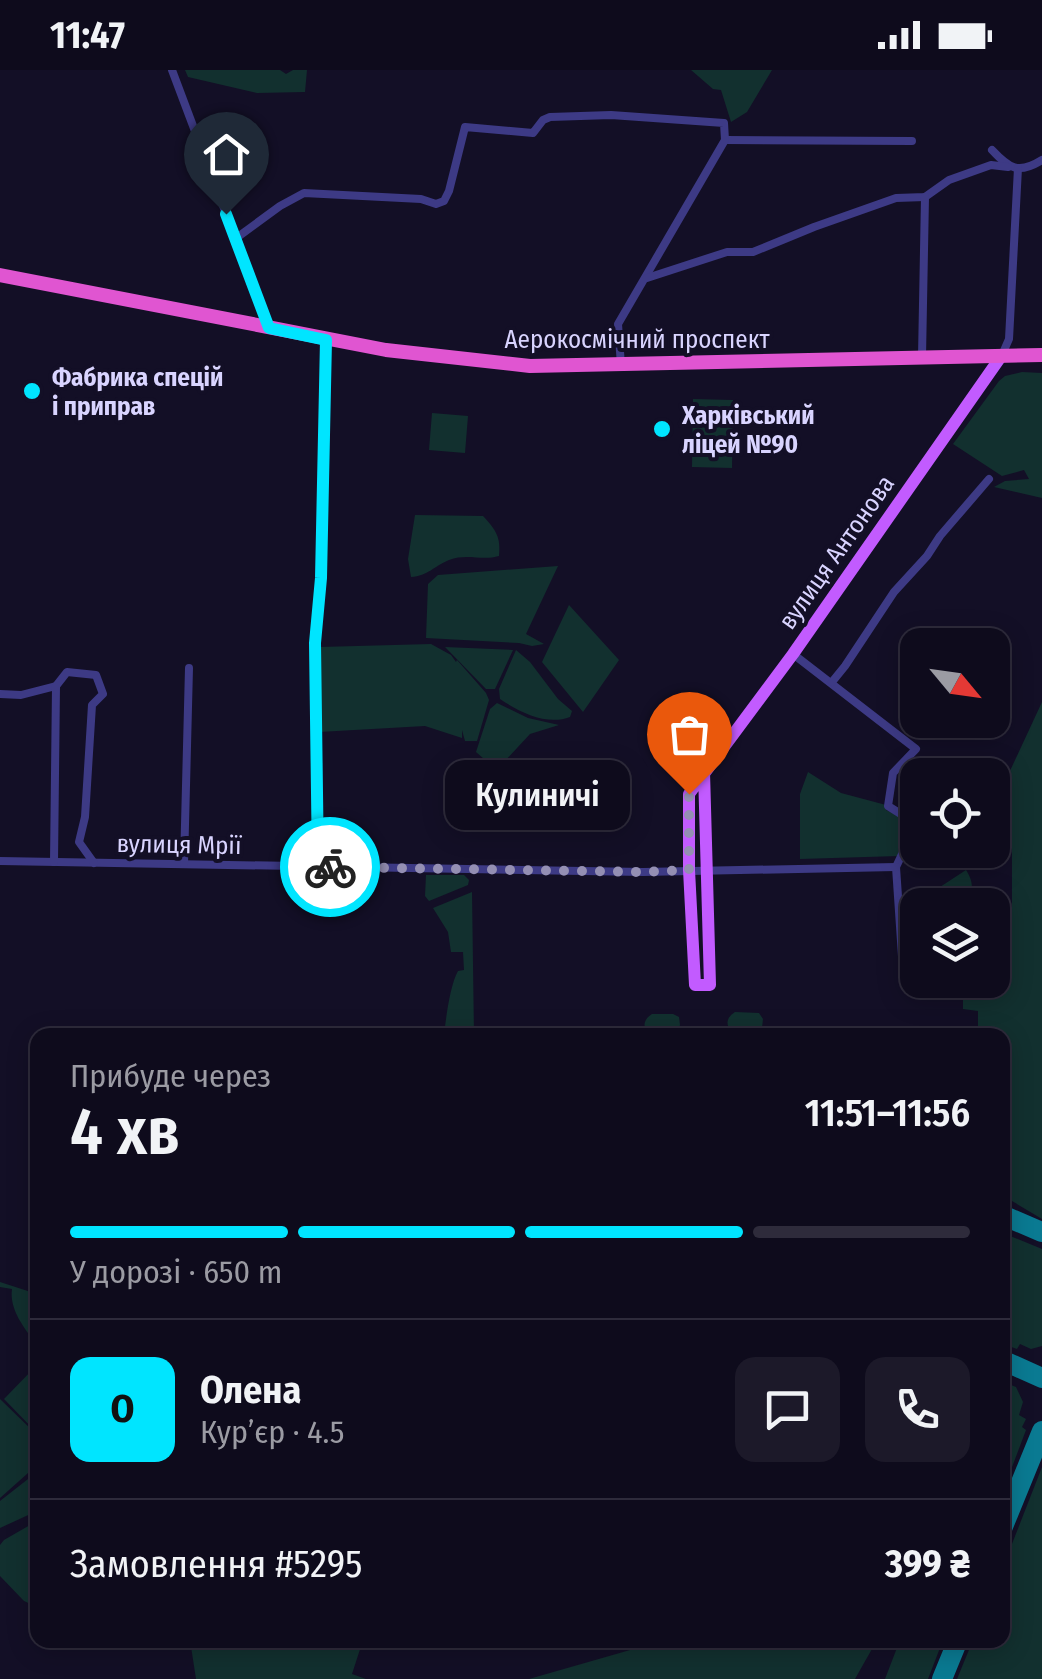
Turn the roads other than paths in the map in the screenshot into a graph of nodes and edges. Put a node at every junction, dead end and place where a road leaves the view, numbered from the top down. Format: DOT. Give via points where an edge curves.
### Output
graph roads {
  1 [pos="172,70"];
  2 [pos="725,140"];
  3 [pos="912,141"];
  4 [pos="992,150"];
  5 [pos="1041,163"];
  6 [pos="1013,168"];
  7 [pos="925,197"];
  8 [pos="235,239"];
  9 [pos="0,276"];
  10 [pos="646,278"];
  11 [pos="269,328"];
  12 [pos="326,340"];
  13 [pos="1002,355"];
  14 [pos="1042,355"];
  15 [pos="922,357"];
  16 [pos="621,364"];
  17 [pos="989,480"];
  18 [pos="794,654"];
  19 [pos="188,668"];
  20 [pos="832,682"];
  21 [pos="56,686"];
  22 [pos="0,694"];
  23 [pos="907,758"];
  24 [pos="900,766"];
  25 [pos="704,772"];
  26 [pos="900,814"];
  27 [pos="900,858"];
  28 [pos="0,860"];
  29 [pos="54,862"];
  30 [pos="94,863"];
  31 [pos="184,864"];
  32 [pos="318,867"];
  33 [pos="896,867"];
  34 [pos="689,870"];
  35 [pos="706,870"];
  36 [pos="900,926"];
  1 -- 8 [label="street"];
  2 -- 3 [label="street"];
  2 -- 8 [label="street" via="724,124 611,115 550,117 532,132 465,127 444,201 304,193"];
  2 -- 10 [label="street"];
  4 -- 6 [label="street"];
  5 -- 6 [label="street"];
  6 -- 7 [label="street" via="991,165"];
  6 -- 13 [label="street" via="1010,338"];
  7 -- 10 [label="street" via="896,198 753,252 727,252"];
  7 -- 15 [label="street"];
  8 -- 11 [label="street"];
  9 -- 11 [label="highway, Аерокосмічний проспект"];
  10 -- 16 [label="street" via="618,324"];
  11 -- 12 [label="highway, Аерокосмічний проспект"];
  12 -- 16 [label="highway, Аерокосмічний проспект" via="530,366"];
  12 -- 32 [label="street" via="315,643"];
  13 -- 14 [label="highway, Аерокосмічний проспект"];
  13 -- 15 [label="highway, Аерокосмічний проспект"];
  13 -- 18 [label="main road, вулиця Антонова"];
  15 -- 16 [label="highway, Аерокосмічний проспект"];
  17 -- 20 [label="street" via="894,592"];
  18 -- 20 [label="street"];
  18 -- 25 [label="main road, вулиця Антонова"];
  19 -- 31 [label="street"];
  20 -- 23 [label="street" via="916,749"];
  21 -- 22 [label="street"];
  21 -- 29 [label="street"];
  21 -- 30 [label="street" via="67,672 96,675 103,694 92,705 79,842"];
  24 -- 26 [label="street" via="888,806"];
  25 -- 34 [label="main road, вулиця Антонова" via="689,794"];
  25 -- 35 [label="main road, вулиця Антонова"];
  27 -- 33 [label="street"];
  28 -- 29 [label="street, вулиця Мрії"];
  29 -- 30 [label="street, вулиця Мрії"];
  30 -- 31 [label="street, вулиця Мрії"];
  31 -- 32 [label="street, вулиця Мрії"];
  32 -- 34 [label="street, вулиця Мрії"];
  33 -- 35 [label="street, вулиця Мрії"];
  33 -- 36 [label="street"];
  34 -- 35 [label="street, вулиця Мрії"];
  34 -- 35 [label="main road, вулиця Антонова" via="695,985 710,985"];
}
